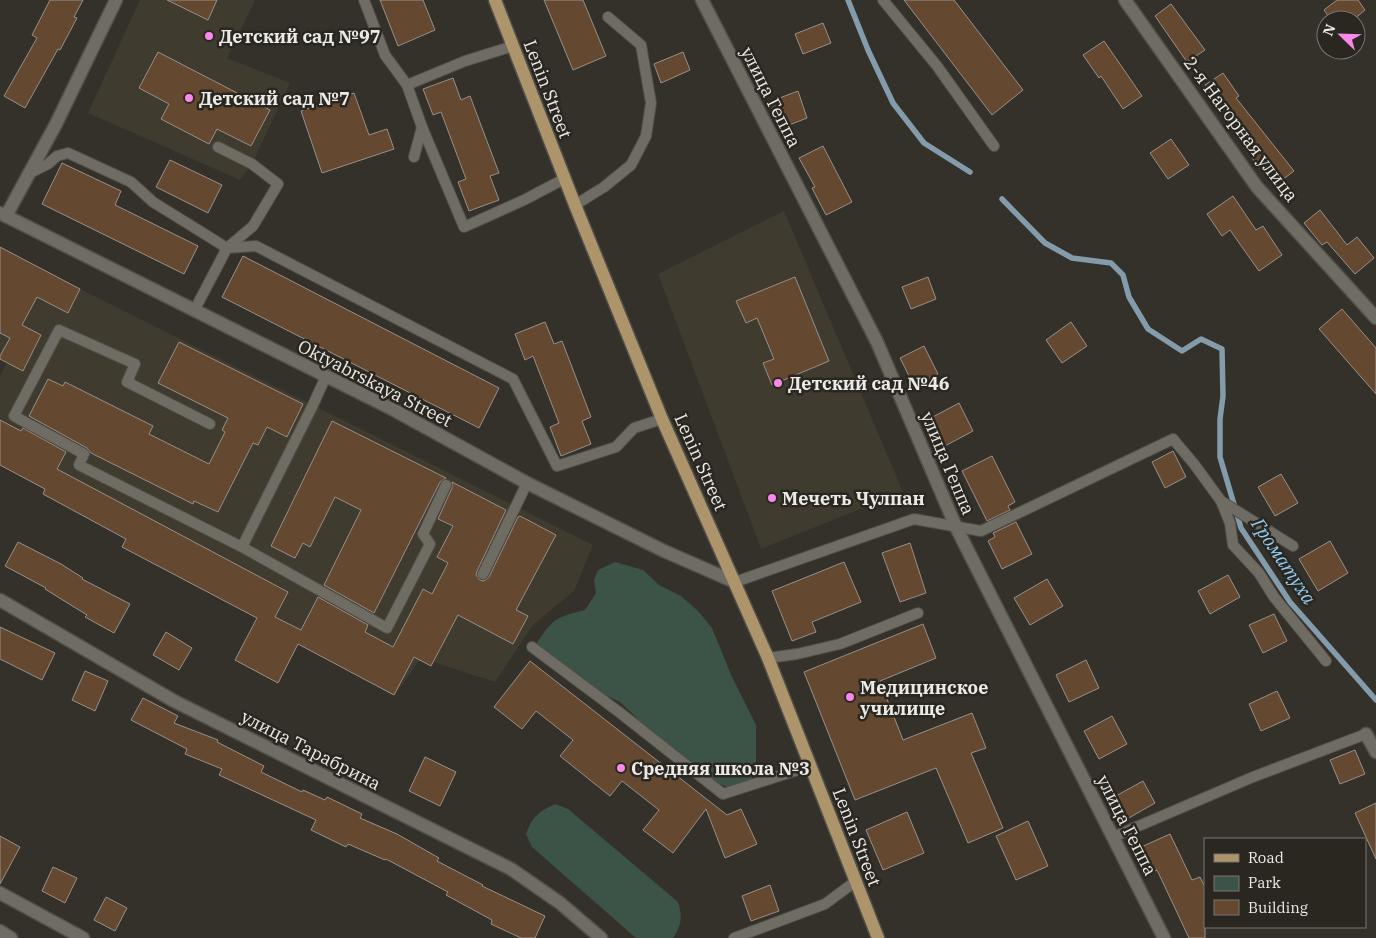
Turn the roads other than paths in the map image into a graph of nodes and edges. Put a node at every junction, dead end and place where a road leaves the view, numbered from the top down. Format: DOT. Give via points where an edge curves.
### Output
graph roads {
  1 [pos="116,0"];
  2 [pos="364,0"];
  3 [pos="495,0"];
  4 [pos="702,0"];
  5 [pos="883,0"];
  6 [pos="1125,0"];
  7 [pos="608,16"];
  8 [pos="513,46"];
  9 [pos="407,85"];
  10 [pos="422,127"];
  11 [pos="994,146"];
  12 [pos="218,147"];
  13 [pos="414,158"];
  14 [pos="30,173"];
  15 [pos="564,179"];
  16 [pos="575,205"];
  17 [pos="3,214"];
  18 [pos="227,248"];
  19 [pos="194,311"];
  20 [pos="1376,318"];
  21 [pos="326,376"];
  22 [pos="662,419"];
  23 [pos="210,424"];
  24 [pos="527,483"];
  25 [pos="446,485"];
  26 [pos="1221,501"];
  27 [pos="956,527"];
  28 [pos="1293,546"];
  29 [pos="242,547"];
  30 [pos="484,574"];
  31 [pos="735,582"];
  32 [pos="0,600"];
  33 [pos="918,613"];
  34 [pos="532,647"];
  35 [pos="768,658"];
  36 [pos="1326,661"];
  37 [pos="1366,734"];
  38 [pos="1376,752"];
  39 [pos="810,766"];
  40 [pos="1113,837"];
  41 [pos="856,881"];
  42 [pos="0,893"];
  43 [pos="0,931"];
  44 [pos="11,938"];
  45 [pos="83,938"];
  46 [pos="601,938"];
  47 [pos="734,938"];
  48 [pos="878,938"];
  49 [pos="1164,938"];
  1 -- 14 [label="street"];
  2 -- 9 [label="lane" via="385,55"];
  3 -- 8 [label="main road, Lenin Street"];
  4 -- 27 [label="street, улица Геппа" via="877,342"];
  5 -- 11 [label="lane"];
  6 -- 20 [label="street, 2-я Нагорная улица" via="1257,187"];
  7 -- 16 [label="lane" via="641,45 650,103 646,136 631,165"];
  8 -- 9 [label="lane"];
  8 -- 15 [label="main road, Lenin Street"];
  9 -- 10 [label="lane"];
  10 -- 13 [label="lane"];
  10 -- 15 [label="lane" via="464,227"];
  12 -- 18 [label="lane" via="252,164 278,184 253,226"];
  14 -- 17 [label="street"];
  14 -- 18 [label="lane" via="68,153 132,182 153,202"];
  15 -- 16 [label="main road, Lenin Street"];
  16 -- 22 [label="main road, Lenin Street"];
  17 -- 19 [label="street, Oktyabrskaya Street"];
  18 -- 19 [label="lane"];
  18 -- 22 [label="lane" via="256,246 513,379 557,466 616,447 634,428"];
  19 -- 21 [label="street, Oktyabrskaya Street"];
  21 -- 24 [label="street, Oktyabrskaya Street"];
  21 -- 29 [label="lane"];
  22 -- 31 [label="main road, Lenin Street"];
  23 -- 29 [label="lane" via="127,382 135,364 59,330 14,416 84,454 79,465"];
  24 -- 30 [label="lane"];
  24 -- 31 [label="street, Oktyabrskaya Street" via="664,551"];
  25 -- 29 [label="lane" via="423,534 430,544 387,628"];
  26 -- 27 [label="lane" via="1173,439 981,531"];
  26 -- 28 [label="lane"];
  26 -- 36 [label="lane" via="1230,523 1233,545 1259,572 1274,597"];
  27 -- 31 [label="lane" via="914,519"];
  27 -- 40 [label="street, улица Геппа"];
  31 -- 35 [label="main road, Lenin Street"];
  32 -- 46 [label="street, улица Тарабрина" via="174,700 511,869 560,902"];
  33 -- 35 [label="lane" via="840,644"];
  34 -- 39 [label="lane" via="723,794"];
  35 -- 39 [label="main road, Lenin Street"];
  37 -- 38 [label="street"];
  37 -- 40 [label="lane" via="1253,777"];
  39 -- 41 [label="main road, Lenin Street"];
  40 -- 49 [label="street, улица Геппа"];
  41 -- 47 [label="lane" via="825,904"];
  41 -- 48 [label="main road, Lenin Street"];
  42 -- 45 [label="street"];
  43 -- 44 [label="street"];
}
